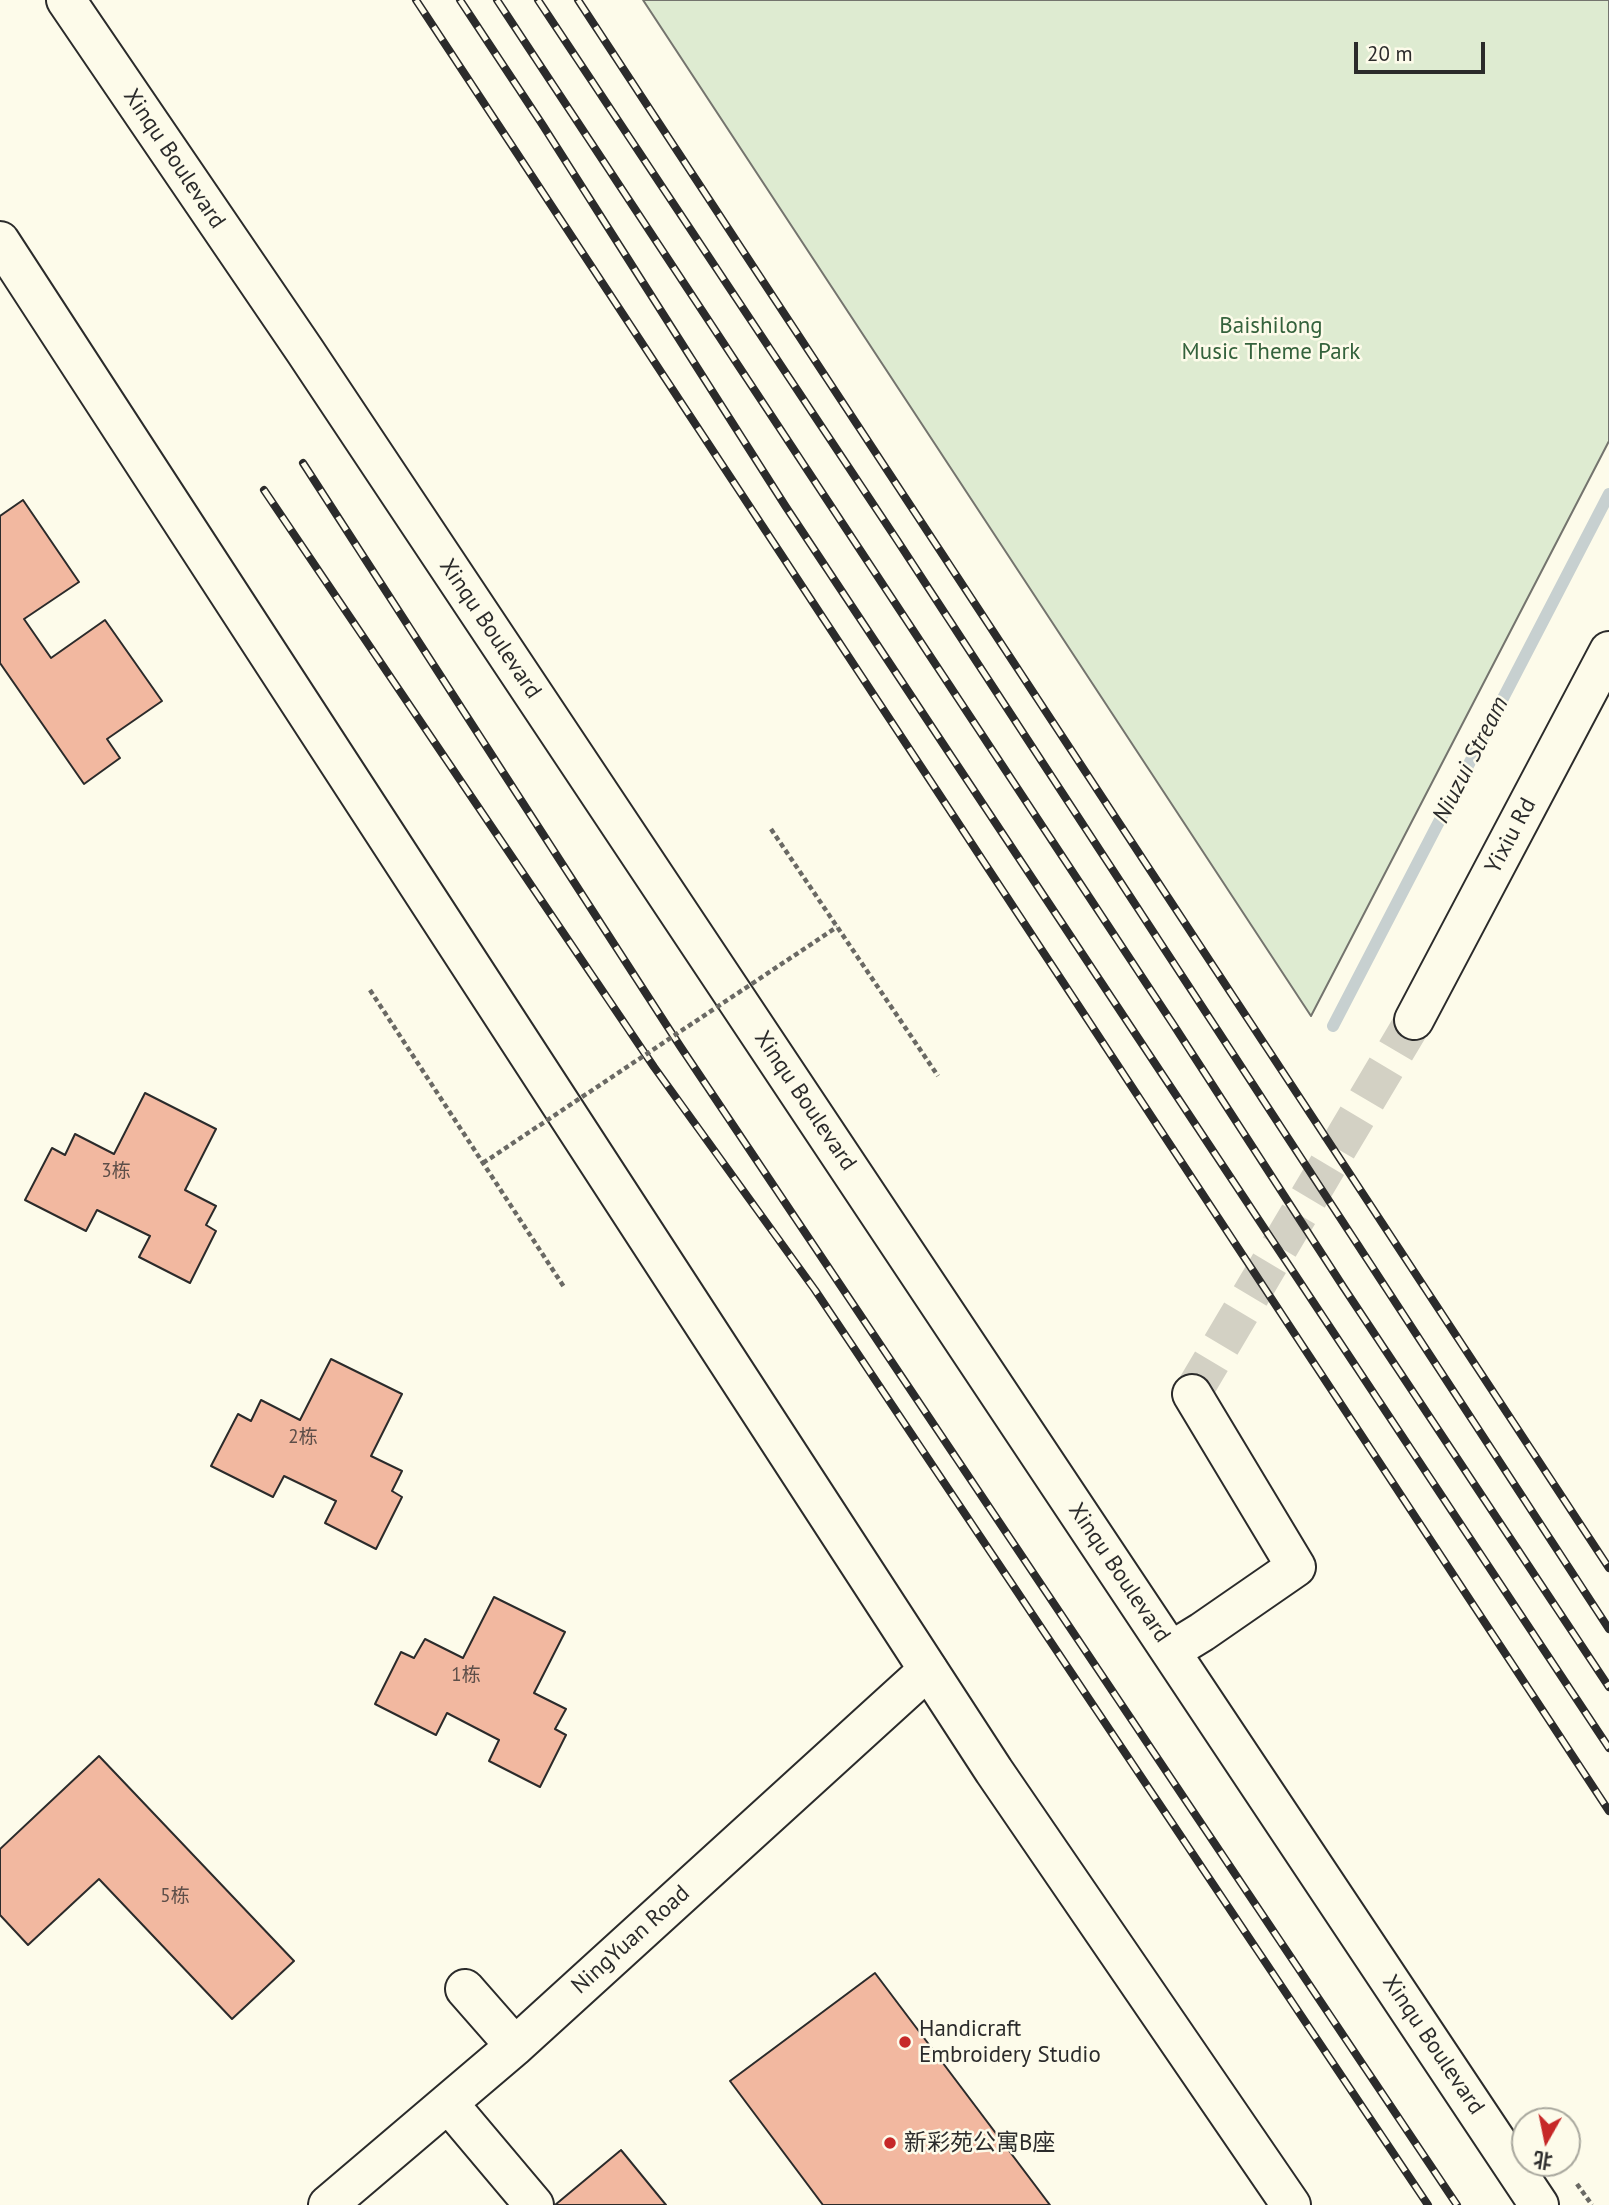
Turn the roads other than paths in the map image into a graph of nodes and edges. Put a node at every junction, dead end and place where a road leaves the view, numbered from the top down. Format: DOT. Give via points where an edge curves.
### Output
graph roads {
  1 [pos="66,0"];
  2 [pos="0,241"];
  3 [pos="1609,651"];
  4 [pos="1414,1020"];
  5 [pos="1192,1394"];
  6 [pos="1171,1651"];
  7 [pos="928,1670"];
  8 [pos="465,1989"];
  9 [pos="515,2046"];
  10 [pos="448,2103"];
  11 [pos="328,2205"];
  12 [pos="534,2205"];
  13 [pos="1292,2205"];
  14 [pos="1539,2205"];
  1 -- 6 [label="main road, Xinqu Boulevard"];
  2 -- 7 [label="main road"];
  3 -- 4 [label="main road, Yixiu Rd"];
  5 -- 6 [label="main road" via="1296,1567"];
  6 -- 14 [label="main road, Xinqu Boulevard"];
  7 -- 9 [label="main road, NingYuan Road"];
  7 -- 13 [label="main road"];
  8 -- 9 [label="main road"];
  9 -- 10 [label="main road, NingYuan Road"];
  10 -- 11 [label="main road, NingYuan Road"];
  10 -- 12 [label="main road"];
}
